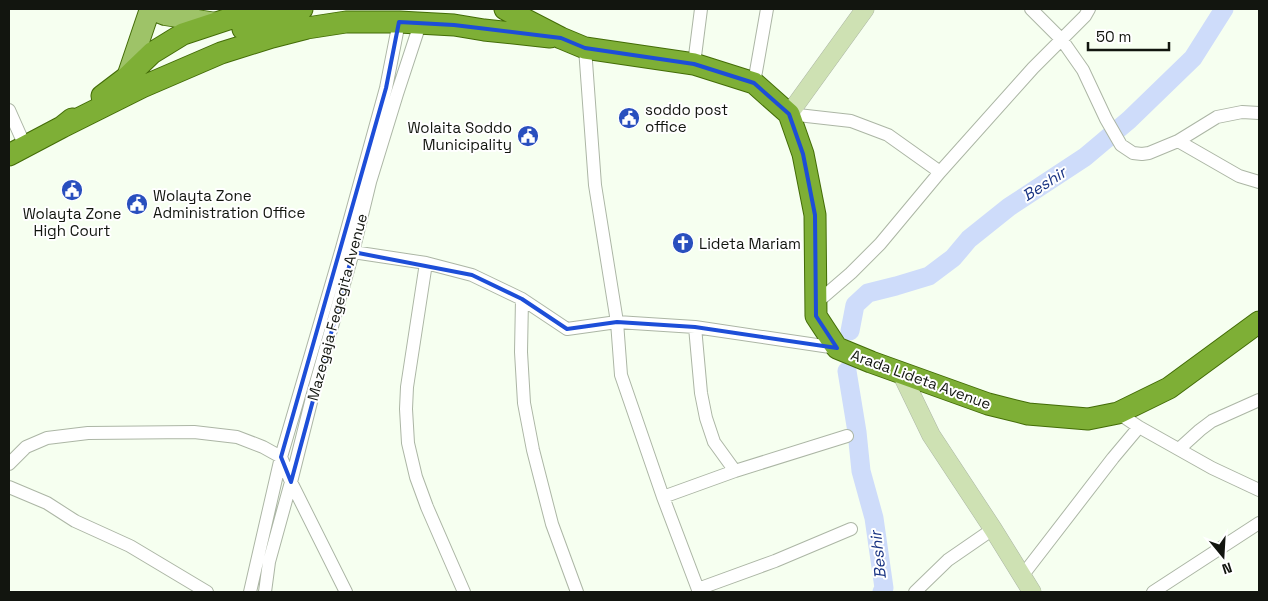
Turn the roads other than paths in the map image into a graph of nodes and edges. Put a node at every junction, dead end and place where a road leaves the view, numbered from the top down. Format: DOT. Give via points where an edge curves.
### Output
graph roads {
  1 [pos="150,9"];
  2 [pos="259,9"];
  3 [pos="302,9"];
  4 [pos="505,9"];
  5 [pos="701,9"];
  6 [pos="767,9"];
  7 [pos="865,9"];
  8 [pos="1031,9"];
  9 [pos="1089,9"];
  10 [pos="399,22"];
  11 [pos="216,23"];
  12 [pos="420,24"];
  13 [pos="561,38"];
  14 [pos="1062,40"];
  15 [pos="586,48"];
  16 [pos="694,64"];
  17 [pos="127,77"];
  18 [pos="754,83"];
  19 [pos="9,110"];
  20 [pos="1259,113"];
  21 [pos="789,114"];
  22 [pos="62,127"];
  23 [pos="1178,141"];
  24 [pos="17,151"];
  25 [pos="940,172"];
  26 [pos="1259,182"];
  27 [pos="348,250"];
  28 [pos="426,263"];
  29 [pos="522,299"];
  30 [pos="815,304"];
  31 [pos="617,322"];
  32 [pos="1259,322"];
  33 [pos="694,327"];
  34 [pos="837,348"];
  35 [pos="901,373"];
  36 [pos="1259,400"];
  37 [pos="1118,413"];
  38 [pos="1139,427"];
  39 [pos="847,436"];
  40 [pos="1179,450"];
  41 [pos="281,457"];
  42 [pos="9,464"];
  43 [pos="735,471"];
  44 [pos="291,482"];
  45 [pos="9,487"];
  46 [pos="1259,490"];
  47 [pos="663,497"];
  48 [pos="1259,523"];
  49 [pos="850,529"];
  50 [pos="994,529"];
  51 [pos="1022,576"];
  52 [pos="699,590"];
  53 [pos="207,592"];
  54 [pos="250,592"];
  55 [pos="265,592"];
  56 [pos="346,592"];
  57 [pos="464,592"];
  58 [pos="577,592"];
  59 [pos="915,592"];
  60 [pos="1032,592"];
  61 [pos="1153,592"];
  1 -- 11 [label="main road" via="165,15"];
  1 -- 17 [label="main road"];
  2 -- 11 [label="highway"];
  3 -- 17 [label="highway"];
  4 -- 13 [label="highway, Arada Lideta Avenue"];
  5 -- 16 [label="street"];
  6 -- 18 [label="street"];
  7 -- 21 [label="main road"];
  8 -- 14 [label="street"];
  9 -- 14 [label="street"];
  10 -- 12 [label="highway"];
  10 -- 22 [label="highway" via="346,22 307,28 244,45 147,84"];
  10 -- 27 [label="street, Mazegaja Fegegita Avenue"];
  11 -- 17 [label="highway" via="183,34 152,53"];
  12 -- 13 [label="highway"];
  12 -- 27 [label="street, Mazegaja Fegegita Avenue"];
  13 -- 15 [label="highway, Arada Lideta Avenue"];
  14 -- 23 [label="street" via="1083,70 1121,145 1133,153 1149,154"];
  14 -- 25 [label="street"];
  15 -- 16 [label="highway, Arada Lideta Avenue"];
  15 -- 31 [label="street" via="596,185"];
  16 -- 18 [label="highway, Arada Lideta Avenue"];
  17 -- 22 [label="highway"];
  18 -- 21 [label="highway, Arada Lideta Avenue"];
  19 -- 24 [label="street"];
  20 -- 23 [label="street" via="1242,112 1217,117"];
  21 -- 25 [label="street" via="851,121 888,135"];
  21 -- 30 [label="highway, Arada Lideta Avenue" via="803,154 815,215"];
  22 -- 24 [label="highway"];
  23 -- 26 [label="street" via="1239,176"];
  25 -- 30 [label="street" via="880,244"];
  27 -- 28 [label="street"];
  27 -- 41 [label="street, Mazegaja Fegegita Avenue" via="336,268"];
  27 -- 44 [label="street, Mazegaja Fegegita Avenue"];
  28 -- 29 [label="street" via="472,275"];
  28 -- 57 [label="street" via="408,387 408,443 427,507"];
  29 -- 31 [label="street" via="568,329"];
  29 -- 58 [label="street" via="524,402 533,450 552,524"];
  30 -- 34 [label="highway, Arada Lideta Avenue" via="816,316"];
  31 -- 33 [label="street"];
  31 -- 47 [label="street" via="621,375"];
  32 -- 37 [label="highway, Arada Lideta Avenue" via="1169,388"];
  33 -- 34 [label="street"];
  33 -- 43 [label="street" via="706,418 714,442"];
  34 -- 35 [label="highway, Arada Lideta Avenue"];
  35 -- 37 [label="highway, Arada Lideta Avenue" via="988,404 1028,414 1088,419"];
  35 -- 50 [label="main road" via="931,435"];
  36 -- 40 [label="street" via="1212,421"];
  37 -- 38 [label="street"];
  38 -- 40 [label="street"];
  38 -- 51 [label="street"];
  39 -- 43 [label="street"];
  40 -- 46 [label="street"];
  41 -- 42 [label="street" via="237,437 194,432 88,433 47,438 26,447"];
  41 -- 44 [label="street"];
  41 -- 54 [label="street, Mazegaja Fegegita Avenue"];
  43 -- 47 [label="street"];
  44 -- 55 [label="street, Mazegaja Fegegita Avenue"];
  44 -- 56 [label="street"];
  45 -- 53 [label="street" via="130,546"];
  47 -- 52 [label="street"];
  48 -- 61 [label="street"];
  49 -- 52 [label="street"];
  50 -- 51 [label="main road"];
  50 -- 59 [label="street" via="948,560"];
  51 -- 60 [label="main road"];
}
